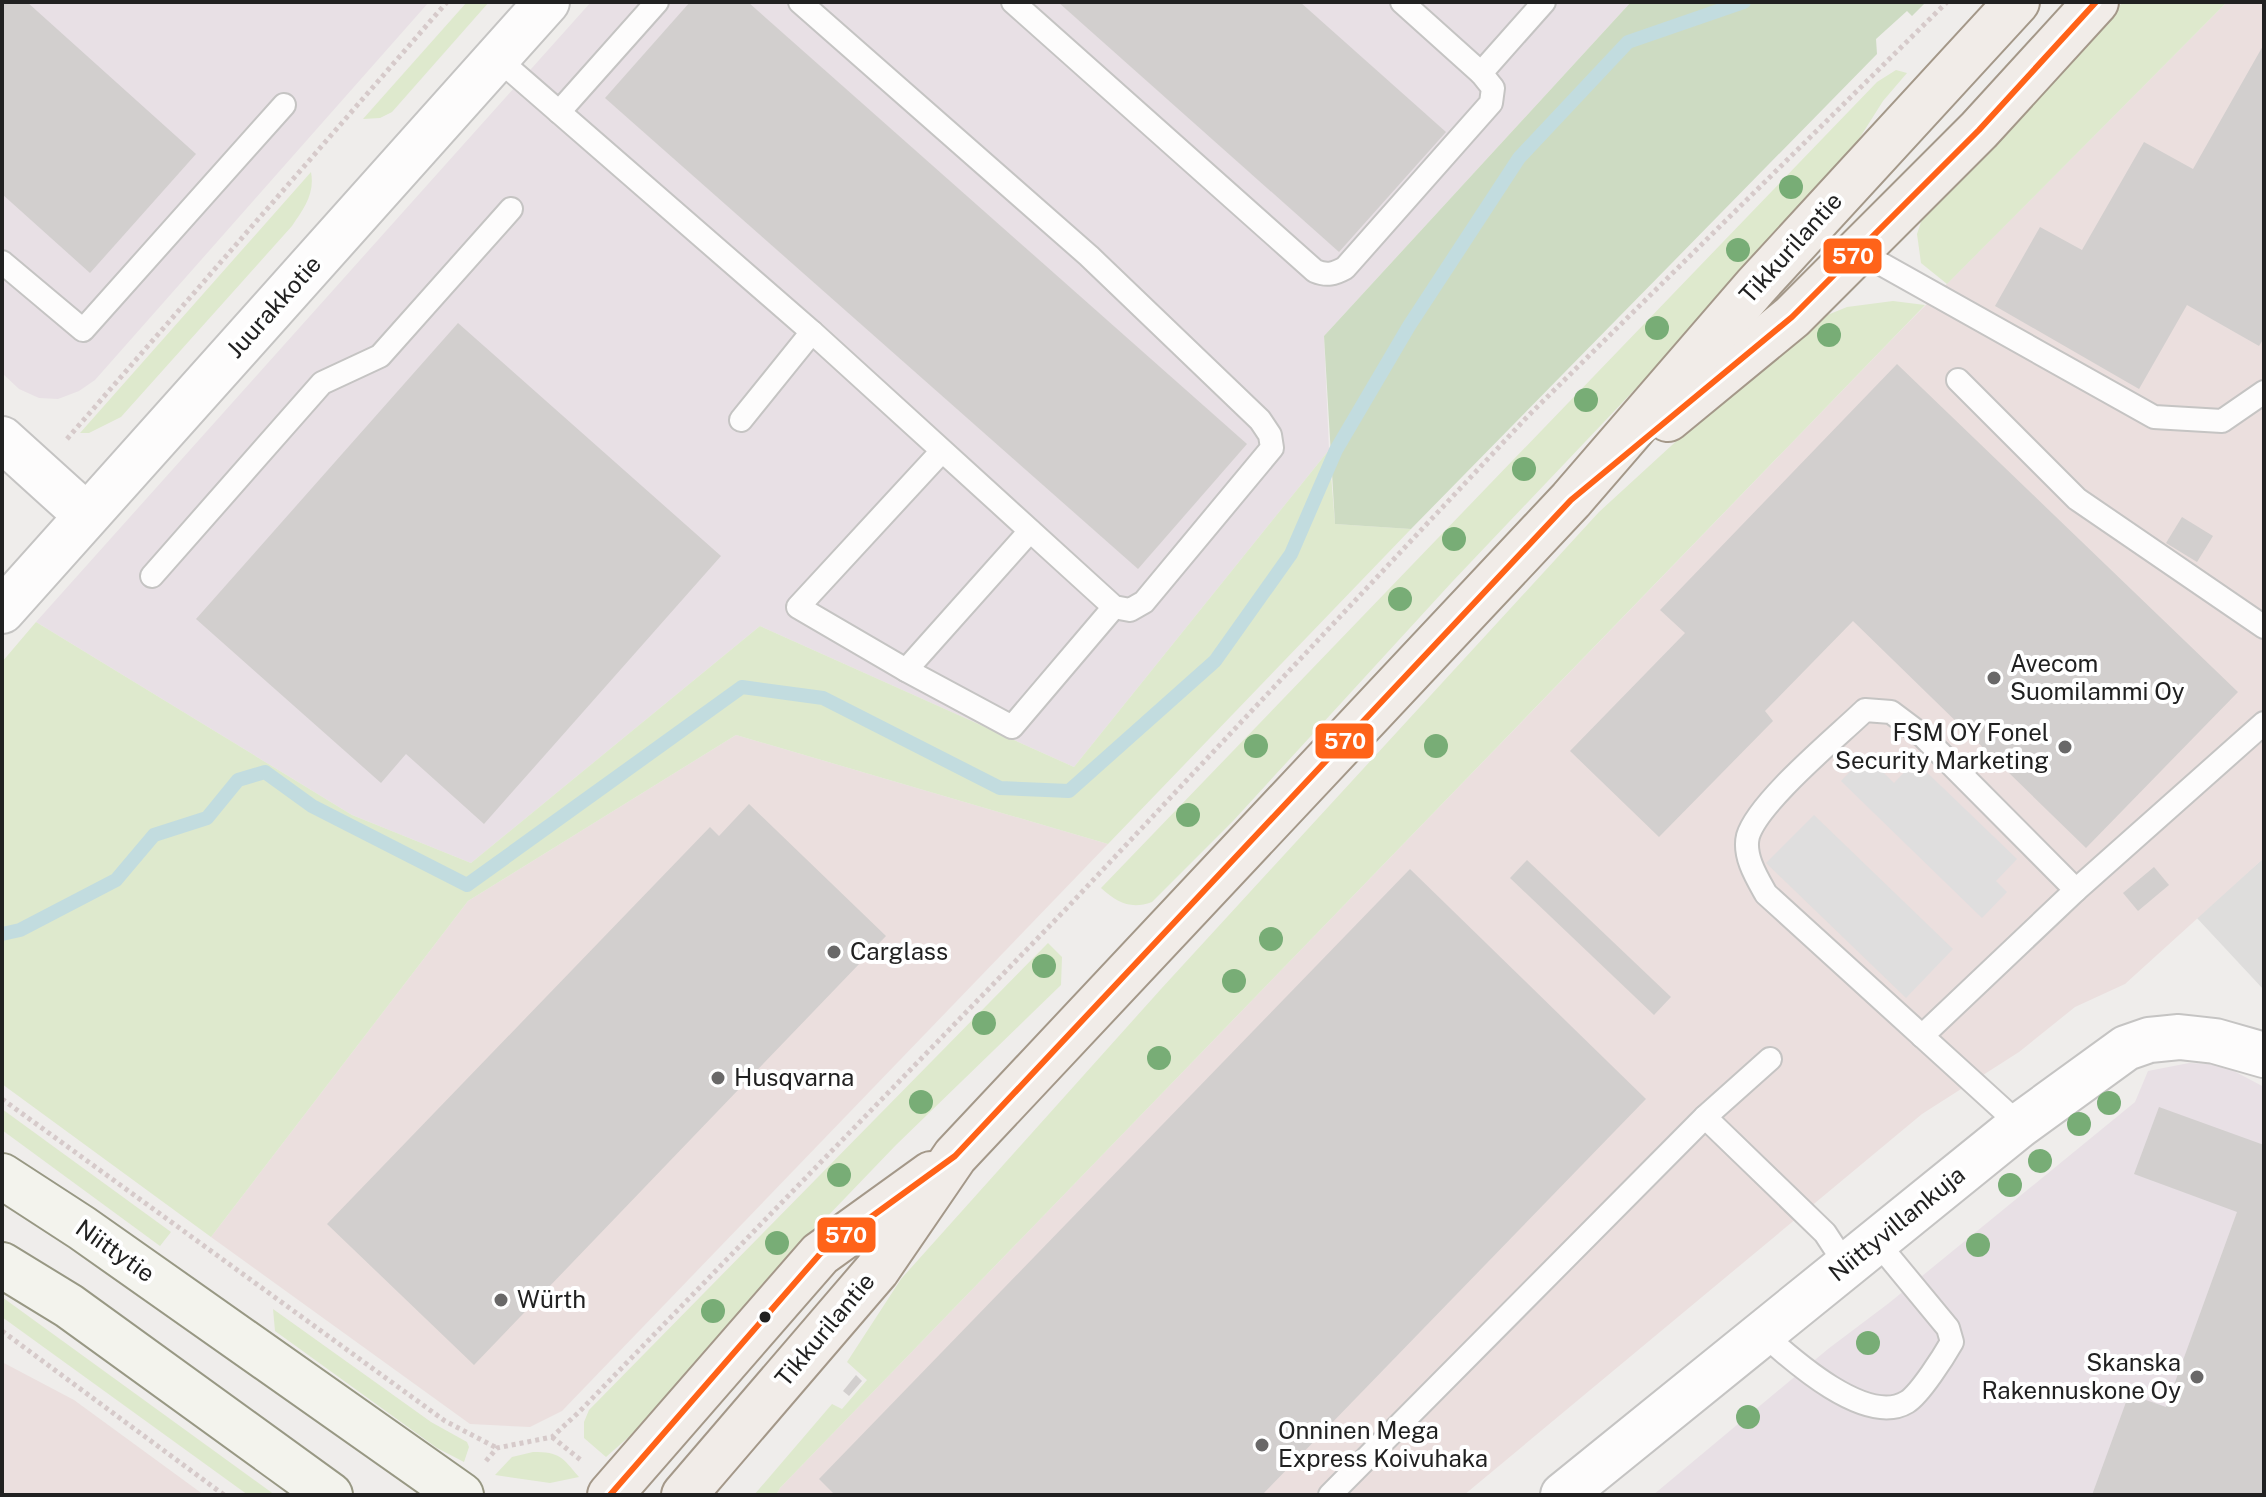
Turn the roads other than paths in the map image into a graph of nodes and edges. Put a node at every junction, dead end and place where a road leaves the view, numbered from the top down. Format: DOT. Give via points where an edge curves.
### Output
graph roads {
  1 [pos="547,2"];
  2 [pos="657,2"];
  3 [pos="800,2"];
  4 [pos="1013,2"];
  5 [pos="1402,2"];
  6 [pos="1544,2"];
  7 [pos="2017,2"];
  8 [pos="2096,2"];
  9 [pos="497,58"];
  10 [pos="1481,73"];
  11 [pos="284,105"];
  12 [pos="559,112"];
  13 [pos="511,209"];
  14 [pos="1858,251"];
  15 [pos="2,262"];
  16 [pos="812,332"];
  17 [pos="1958,380"];
  18 [pos="2264,392"];
  19 [pos="741,420"];
  20 [pos="2,439"];
  21 [pos="942,451"];
  22 [pos="1571,500"];
  23 [pos="86,515"];
  24 [pos="1030,531"];
  25 [pos="152,576"];
  26 [pos="1114,607"];
  27 [pos="2,611"];
  28 [pos="2264,627"];
  29 [pos="906,670"];
  30 [pos="2264,723"];
  31 [pos="2076,890"];
  32 [pos="1922,1036"];
  33 [pos="2264,1055"];
  34 [pos="1770,1059"];
  35 [pos="1705,1117"];
  36 [pos="2020,1125"];
  37 [pos="955,1156"];
  38 [pos="2,1176"];
  39 [pos="1861,1253"];
  40 [pos="2,1265"];
  41 [pos="1762,1333"];
  42 [pos="460,1494"];
  43 [pos="330,1495"];
  44 [pos="610,1495"];
  45 [pos="684,1495"];
  46 [pos="1330,1495"];
  47 [pos="1563,1495"];
  1 -- 9 [label="street, Juurakkotie"];
  2 -- 12 [label="lane"];
  3 -- 26 [label="lane" via="1089,256 1270,435 1272,448 1144,602 1130,610"];
  4 -- 10 [label="lane" via="1324,275 1345,268 1491,103 1493,88"];
  5 -- 10 [label="lane"];
  6 -- 10 [label="lane"];
  7 -- 22 [label="main road, Tikkurilantie" via="1756,286"];
  8 -- 14 [label="main road, Tikkurilantie"];
  9 -- 12 [label="lane"];
  9 -- 23 [label="street, Juurakkotie"];
  11 -- 15 [label="lane" via="83,330"];
  12 -- 16 [label="lane"];
  13 -- 25 [label="lane" via="380,356 322,383"];
  14 -- 18 [label="lane" via="2154,417 2222,421"];
  14 -- 22 [label="main road, Tikkurilantie" via="1792,317"];
  16 -- 19 [label="lane"];
  16 -- 21 [label="lane"];
  17 -- 28 [label="lane" via="2077,499"];
  20 -- 23 [label="street"];
  21 -- 24 [label="lane"];
  21 -- 29 [label="lane" via="798,607"];
  22 -- 37 [label="main road, Tikkurilantie"];
  23 -- 27 [label="street, Juurakkotie"];
  24 -- 26 [label="lane"];
  24 -- 29 [label="lane"];
  26 -- 29 [label="lane" via="1012,727"];
  30 -- 31 [label="lane"];
  31 -- 32 [label="lane"];
  31 -- 32 [label="lane" via="1923,736 1891,712 1865,710 1770,800 1748,837 1750,863 1766,894"];
  32 -- 36 [label="lane"];
  33 -- 36 [label="street, Niittyvillankuja" via="2215,1041 2149,1040 2126,1048"];
  34 -- 35 [label="lane"];
  35 -- 39 [label="lane" via="1825,1233"];
  35 -- 46 [label="lane"];
  36 -- 39 [label="street, Niittyvillankuja"];
  37 -- 44 [label="main road, Tikkurilantie" via="820,1254"];
  37 -- 45 [label="main road, Tikkurilantie" via="877,1270"];
  38 -- 42 [label="main road, Niittytie"];
  39 -- 41 [label="street, Niittyvillankuja"];
  39 -- 41 [label="lane" via="1948,1328 1952,1342 1908,1402 1888,1408 1864,1404 1803,1370"];
  40 -- 43 [label="main road" via="69,1306"];
  41 -- 47 [label="street, Niittyvillankuja"];
}
